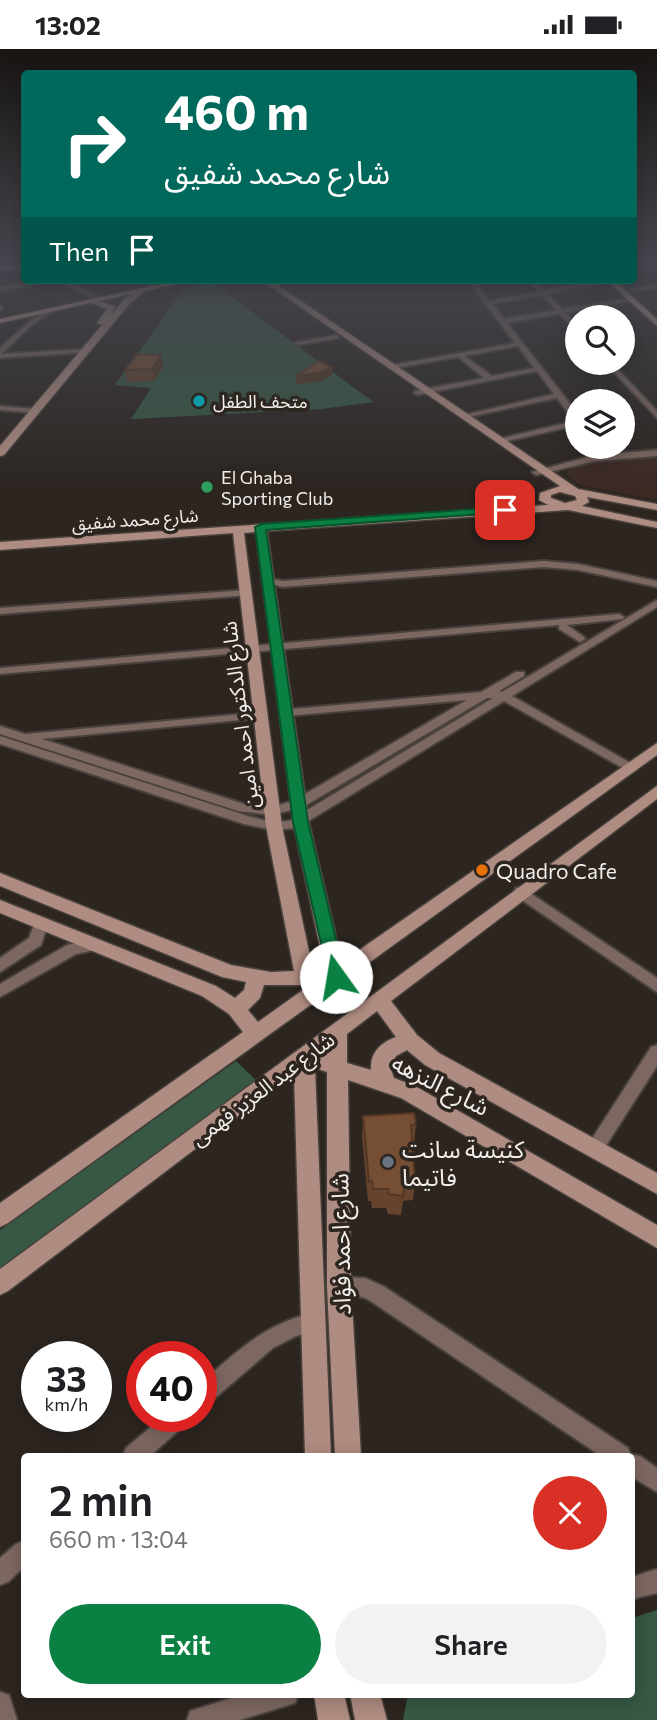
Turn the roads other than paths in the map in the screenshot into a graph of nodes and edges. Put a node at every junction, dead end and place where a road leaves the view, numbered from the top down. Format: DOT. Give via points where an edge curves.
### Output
graph roads {
  1 [pos="16,338"];
  2 [pos="91,338"];
  3 [pos="93,338"];
  4 [pos="329,338"];
  5 [pos="344,338"];
  6 [pos="344,338"];
  7 [pos="514,338"];
  8 [pos="297,343"];
  9 [pos="519,344"];
  10 [pos="81,351"];
  11 [pos="0,354"];
  12 [pos="459,355"];
  13 [pos="393,367"];
  14 [pos="538,369"];
  15 [pos="619,375"];
  16 [pos="491,379"];
  17 [pos="423,392"];
  18 [pos="558,395"];
  19 [pos="565,404"];
  20 [pos="0,408"];
  21 [pos="24,411"];
  22 [pos="35,411"];
  23 [pos="464,416"];
  24 [pos="657,416"];
  25 [pos="565,424"];
  26 [pos="0,438"];
  27 [pos="502,441"];
  28 [pos="0,453"];
  29 [pos="657,454"];
  30 [pos="635,455"];
  31 [pos="598,459"];
  32 [pos="543,472"];
  33 [pos="575,491"];
  34 [pos="547,494"];
  35 [pos="568,507"];
  36 [pos="657,507"];
  37 [pos="657,525"];
  38 [pos="261,527"];
  39 [pos="238,529"];
  40 [pos="0,539"];
  41 [pos="0,546"];
  42 [pos="657,583"];
  43 [pos="269,588"];
  44 [pos="245,589"];
  45 [pos="657,592"];
  46 [pos="657,603"];
  47 [pos="0,606"];
  48 [pos="0,611"];
  49 [pos="613,623"];
  50 [pos="564,627"];
  51 [pos="580,639"];
  52 [pos="277,649"];
  53 [pos="253,651"];
  54 [pos="0,673"];
  55 [pos="487,694"];
  56 [pos="503,696"];
  57 [pos="286,712"];
  58 [pos="261,714"];
  59 [pos="0,730"];
  60 [pos="25,738"];
  61 [pos="3,744"];
  62 [pos="647,757"];
  63 [pos="657,791"];
  64 [pos="298,804"];
  65 [pos="273,819"];
  66 [pos="301,822"];
  67 [pos="0,879"];
  68 [pos="521,892"];
  69 [pos="0,906"];
  70 [pos="41,923"];
  71 [pos="94,944"];
  72 [pos="0,966"];
  73 [pos="336,977"];
  74 [pos="256,978"];
  75 [pos="305,978"];
  76 [pos="657,986"];
  77 [pos="0,991"];
  78 [pos="379,999"];
  79 [pos="236,1009"];
  80 [pos="337,1031"];
  81 [pos="256,1034"];
  82 [pos="410,1041"];
  83 [pos="657,1052"];
  84 [pos="304,1056"];
  85 [pos="340,1069"];
  86 [pos="385,1082"];
  87 [pos="594,1150"];
  88 [pos="657,1184"];
  89 [pos="0,1216"];
  90 [pos="657,1237"];
  91 [pos="0,1283"];
  92 [pos="339,1286"];
  93 [pos="313,1323"];
  94 [pos="217,1383"];
  95 [pos="162,1432"];
  96 [pos="137,1453"];
  97 [pos="318,1453"];
  98 [pos="348,1453"];
  99 [pos="616,1453"];
  100 [pos="635,1466"];
  101 [pos="657,1481"];
  102 [pos="21,1555"];
  103 [pos="0,1574"];
  104 [pos="657,1581"];
  105 [pos="635,1587"];
  106 [pos="272,1698"];
  107 [pos="330,1698"];
  108 [pos="366,1698"];
  109 [pos="0,1704"];
  110 [pos="5,1720"];
  111 [pos="198,1720"];
  112 [pos="334,1720"];
  113 [pos="371,1720"];
  1 -- 11 [label="street"];
  2 -- 10 [label="street"];
  3 -- 10 [label="street"];
  4 -- 8 [label="street"];
  5 -- 13 [label="street"];
  6 -- 17 [label="street"];
  7 -- 9 [label="street"];
  9 -- 12 [label="street"];
  9 -- 14 [label="street"];
  10 -- 11 [label="street"];
  10 -- 21 [label="street"];
  10 -- 22 [label="street"];
  12 -- 13 [label="street"];
  12 -- 16 [label="street"];
  13 -- 17 [label="street"];
  14 -- 16 [label="street"];
  14 -- 18 [label="street"];
  15 -- 24 [label="street"];
  16 -- 17 [label="street"];
  17 -- 23 [label="street"];
  17 -- 32 [label="street"];
  18 -- 19 [label="street"];
  18 -- 23 [label="street"];
  20 -- 21 [label="street"];
  21 -- 22 [label="street"];
  21 -- 26 [label="street"];
  22 -- 28 [label="street"];
  23 -- 27 [label="street"];
  25 -- 27 [label="street"];
  27 -- 32 [label="street"];
  29 -- 30 [label="street"];
  29 -- 32 [label="street"];
  31 -- 32 [label="street"];
  32 -- 33 [label="street"];
  32 -- 34 [label="street"];
  33 -- 34 [label="street, شارع محمد شفيق"];
  33 -- 35 [label="street" via="583,502"];
  33 -- 36 [label="street, شارع محمد شفيق"];
  34 -- 35 [label="street" via="551,504"];
  34 -- 40 [label="street, شارع محمد شفيق" via="500,505"];
  35 -- 37 [label="street"];
  35 -- 38 [label="street, شارع محمد شفيق"];
  38 -- 39 [label="street, شارع محمد شفيق"];
  38 -- 43 [label="street"];
  39 -- 41 [label="street, شارع محمد شفيق"];
  39 -- 44 [label="street, شارع الدكتور احمد امين"];
  42 -- 43 [label="street" via="544,564"];
  43 -- 45 [label="street" via="545,570"];
  43 -- 52 [label="street"];
  44 -- 47 [label="street"];
  44 -- 48 [label="street"];
  44 -- 53 [label="street, شارع الدكتور احمد امين"];
  45 -- 49 [label="street"];
  46 -- 49 [label="street"];
  49 -- 50 [label="street"];
  49 -- 51 [label="street"];
  49 -- 52 [label="street"];
  49 -- 56 [label="street"];
  50 -- 51 [label="street"];
  50 -- 52 [label="street"];
  51 -- 55 [label="street"];
  52 -- 53 [label="street"];
  52 -- 57 [label="street"];
  53 -- 54 [label="street"];
  53 -- 58 [label="street, شارع الدكتور احمد امين"];
  55 -- 56 [label="street"];
  55 -- 57 [label="street"];
  55 -- 64 [label="street"];
  56 -- 62 [label="street"];
  56 -- 66 [label="street"];
  57 -- 64 [label="street"];
  58 -- 60 [label="street"];
  58 -- 65 [label="street, شارع الدكتور احمد امين"];
  59 -- 60 [label="street"];
  60 -- 61 [label="street"];
  60 -- 65 [label="street"];
  61 -- 65 [label="street"];
  62 -- 73 [label="street"];
  63 -- 68 [label="street, شارع عبد العزيز فهمى"];
  64 -- 65 [label="street"];
  64 -- 66 [label="street"];
  65 -- 66 [label="street"];
  65 -- 75 [label="street, شارع الدكتور احمد امين"];
  66 -- 73 [label="street"];
  67 -- 74 [label="street" via="208,964"];
  68 -- 76 [label="street"];
  68 -- 78 [label="street, شارع عبد العزيز فهمى"];
  69 -- 70 [label="street"];
  70 -- 71 [label="street"];
  70 -- 72 [label="street" via="36,941"];
  71 -- 77 [label="street" via="72,949"];
  71 -- 79 [label="street" via="209,991"];
  73 -- 75 [label="street"];
  73 -- 81 [label="street"];
  74 -- 75 [label="street"];
  74 -- 79 [label="street" via="253,993"];
  78 -- 80 [label="street, شارع عبد العزيز فهمى"];
  78 -- 82 [label="street, شارع النزهه"];
  79 -- 81 [label="street"];
  80 -- 84 [label="street, شارع عبد العزيز فهمى"];
  80 -- 85 [label="street, شارع احمد فؤاد"];
  81 -- 89 [label="street"];
  82 -- 86 [label="street" via="382,1055 379,1065"];
  82 -- 87 [label="street, شارع النزهه" via="457,1074"];
  83 -- 87 [label="street"];
  84 -- 85 [label="street, شارع النزهه"];
  84 -- 91 [label="street, شارع عبد العزيز فهمى"];
  84 -- 93 [label="street, شارع احمد فؤاد"];
  85 -- 86 [label="street, شارع النزهه"];
  85 -- 92 [label="street, شارع احمد فؤاد"];
  86 -- 90 [label="street, شارع النزهه"];
  87 -- 88 [label="street, شارع النزهه"];
  92 -- 98 [label="street, شارع احمد فؤاد"];
  92 -- 99 [label="street" via="365,1287 376,1293"];
  93 -- 94 [label="street" via="267,1339"];
  93 -- 97 [label="street, شارع احمد فؤاد"];
  95 -- 96 [label="street"];
  100 -- 101 [label="street"];
  102 -- 103 [label="street"];
  104 -- 105 [label="street"];
  106 -- 111 [label="street"];
  107 -- 112 [label="street"];
  108 -- 113 [label="street"];
  109 -- 110 [label="street"];
}
